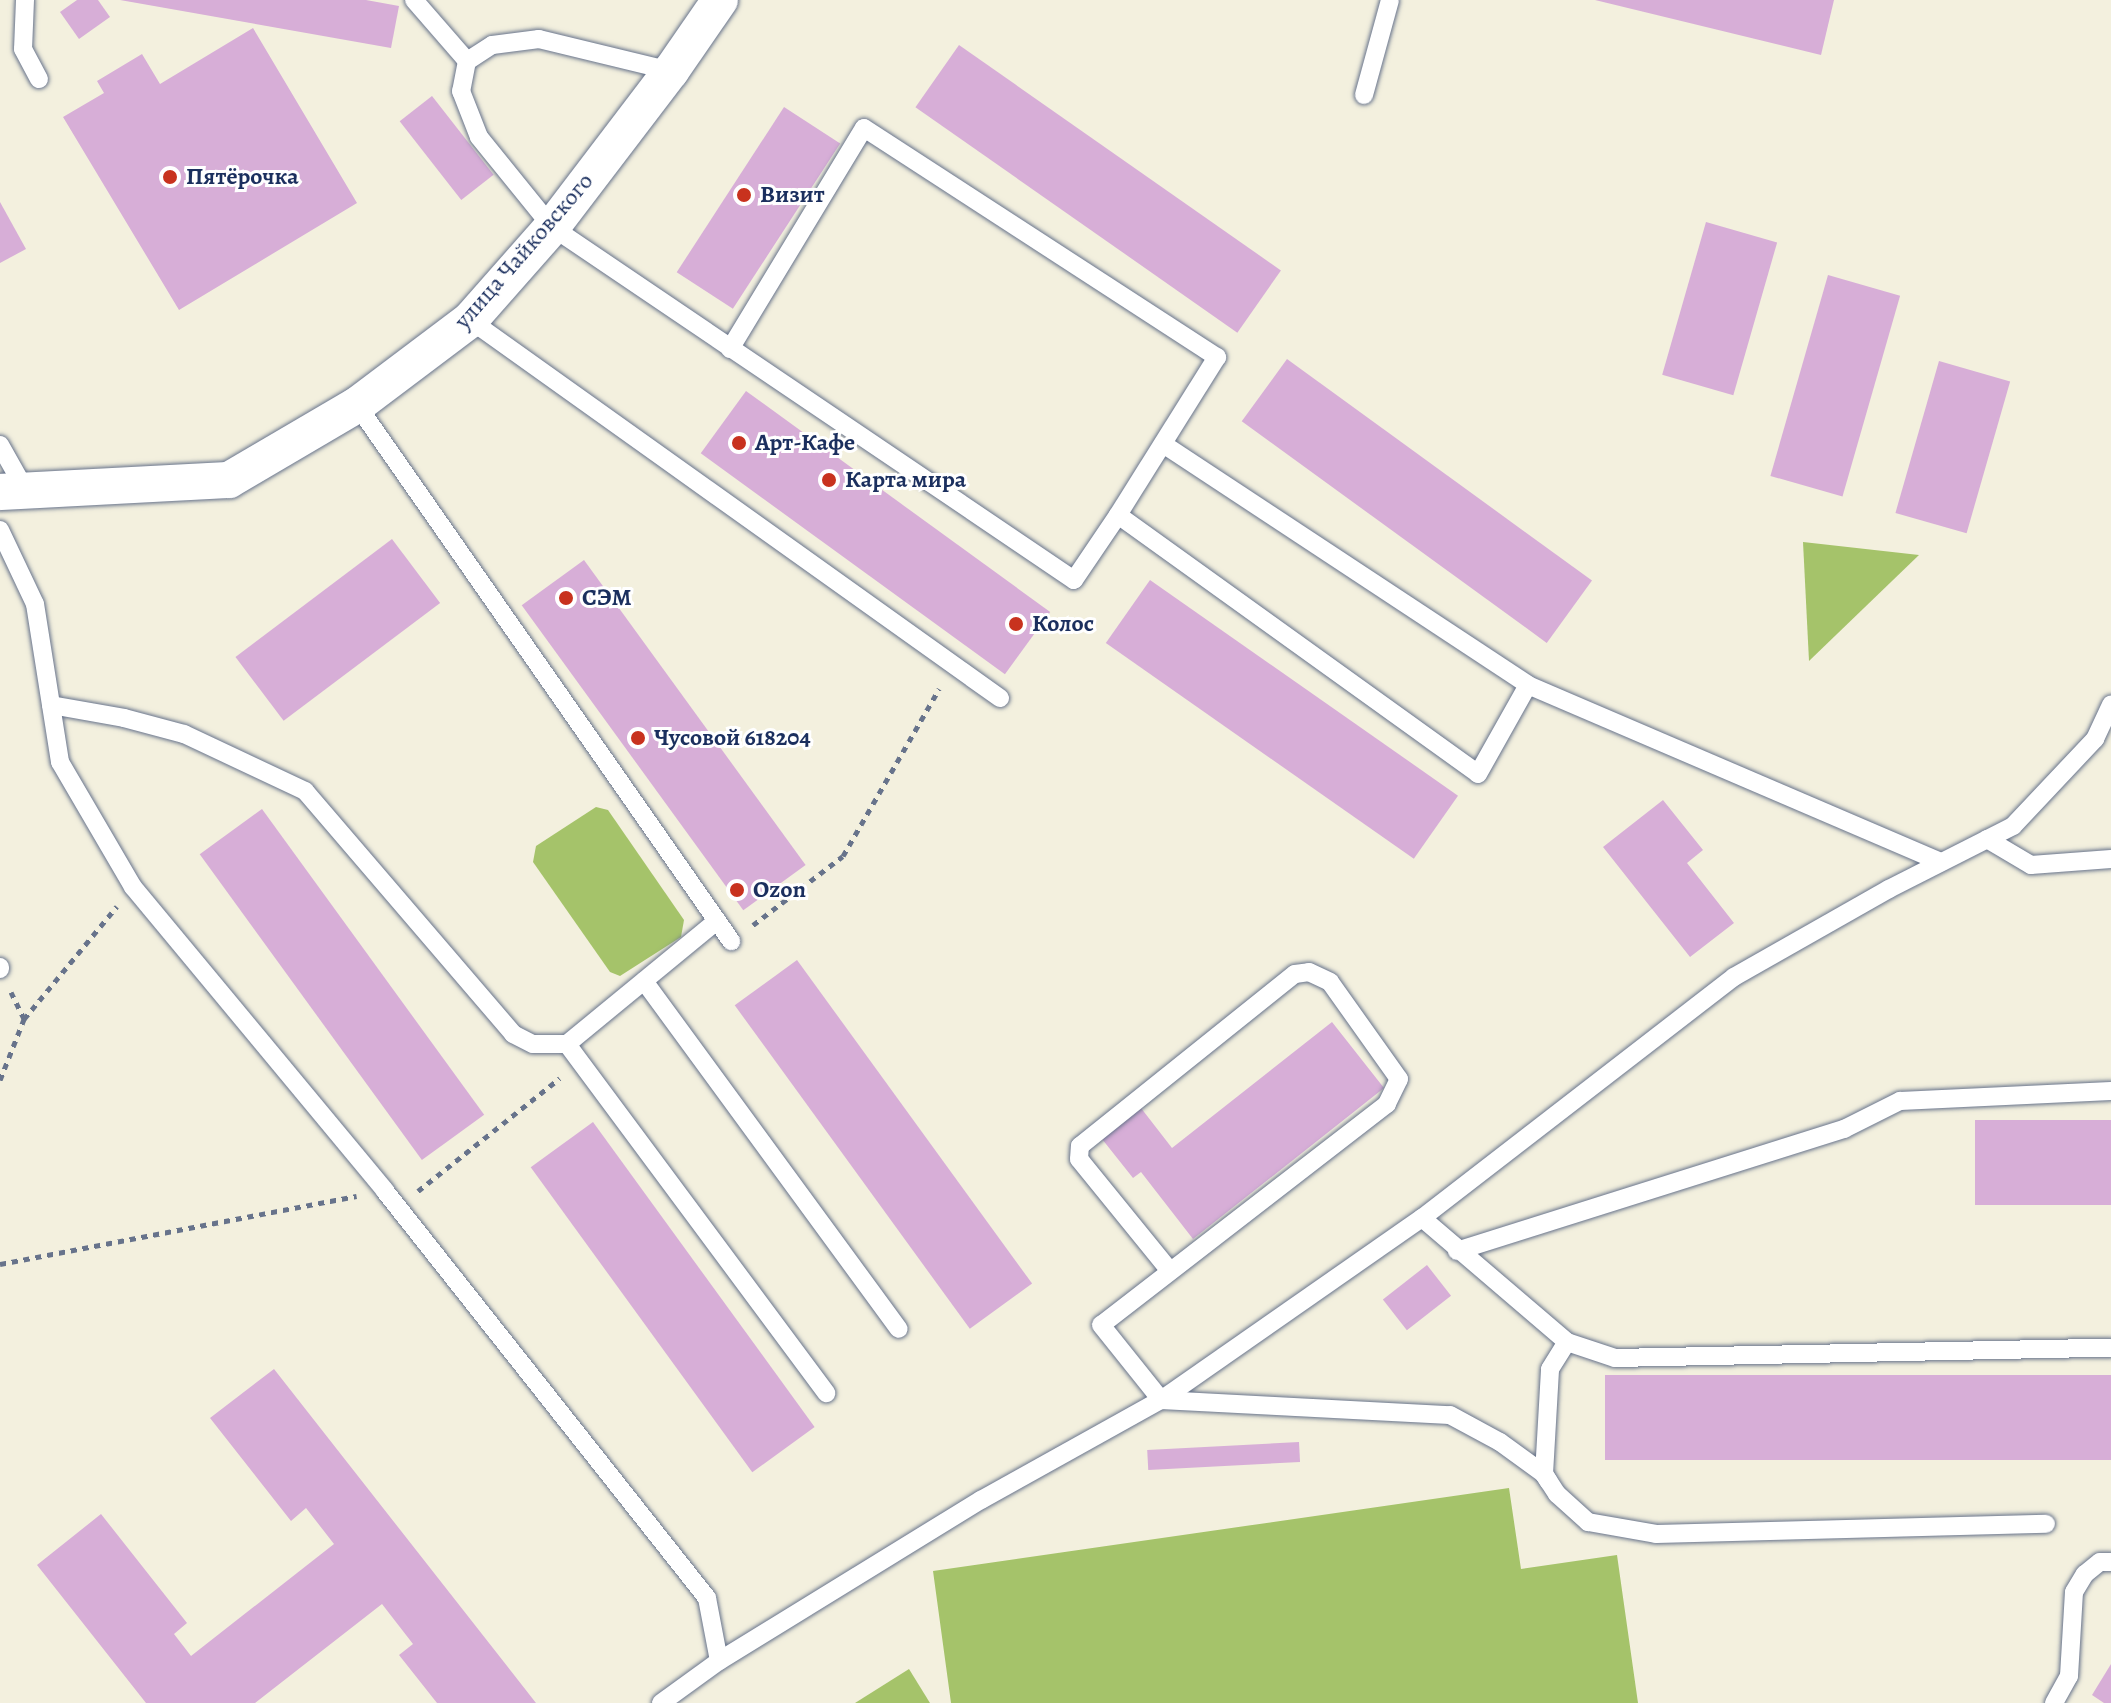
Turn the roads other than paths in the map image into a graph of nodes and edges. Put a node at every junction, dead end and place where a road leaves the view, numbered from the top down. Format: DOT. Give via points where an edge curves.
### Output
graph roads {
  1 [pos="25,0"];
  2 [pos="414,0"];
  3 [pos="720,0"];
  4 [pos="1390,0"];
  5 [pos="467,61"];
  6 [pos="671,71"];
  7 [pos="39,79"];
  8 [pos="1364,95"];
  9 [pos="552,227"];
  10 [pos="470,320"];
  11 [pos="730,349"];
  12 [pos="357,405"];
  13 [pos="1163,444"];
  14 [pos="0,445"];
  15 [pos="13,492"];
  16 [pos="1118,515"];
  17 [pos="0,530"];
  18 [pos="1528,685"];
  19 [pos="1000,698"];
  20 [pos="51,705"];
  21 [pos="2109,714"];
  22 [pos="1987,839"];
  23 [pos="2111,859"];
  24 [pos="1941,862"];
  25 [pos="717,921"];
  26 [pos="731,941"];
  27 [pos="644,981"];
  28 [pos="567,1044"];
  29 [pos="2111,1091"];
  30 [pos="1422,1218"];
  31 [pos="1457,1251"];
  32 [pos="1170,1271"];
  33 [pos="899,1329"];
  34 [pos="1567,1342"];
  35 [pos="2111,1348"];
  36 [pos="826,1393"];
  37 [pos="1161,1400"];
  38 [pos="1544,1474"];
  39 [pos="2046,1524"];
  40 [pos="2111,1562"];
  41 [pos="719,1661"];
  42 [pos="661,1703"];
  43 [pos="2054,1703"];
  1 -- 7 [label="lane" via="23,49"];
  2 -- 5 [label="lane"];
  3 -- 6 [label="street, улица Чайковского"];
  4 -- 8 [label="lane"];
  5 -- 6 [label="lane" via="492,45 539,39"];
  5 -- 9 [label="lane" via="461,91 479,137"];
  6 -- 9 [label="street, улица Чайковского"];
  9 -- 10 [label="street, улица Чайковского"];
  9 -- 11 [label="lane"];
  10 -- 12 [label="street, улица Чайковского"];
  10 -- 19 [label="lane"];
  11 -- 13 [label="lane" via="864,128 1217,357"];
  11 -- 16 [label="lane" via="1074,580"];
  12 -- 15 [label="street, улица Чайковского" via="229,480"];
  12 -- 25 [label="lane"];
  13 -- 16 [label="lane"];
  13 -- 18 [label="lane"];
  14 -- 15 [label="lane"];
  16 -- 18 [label="lane" via="1478,774"];
  17 -- 20 [label="lane" via="35,604"];
  18 -- 24 [label="lane"];
  20 -- 28 [label="lane" via="184,734 305,791 513,1034 533,1044"];
  20 -- 41 [label="lane" via="60,762 133,887 385,1191 707,1598"];
  21 -- 22 [label="lane" via="2063,775 2013,826"];
  22 -- 23 [label="lane" via="2031,865"];
  22 -- 24 [label="lane"];
  24 -- 30 [label="lane" via="1734,977"];
  25 -- 26 [label="lane"];
  25 -- 27 [label="lane"];
  27 -- 28 [label="lane"];
  27 -- 33 [label="lane"];
  28 -- 36 [label="lane"];
  29 -- 31 [label="lane" via="1900,1101 1844,1129"];
  30 -- 31 [label="lane"];
  30 -- 37 [label="lane"];
  31 -- 34 [label="lane"];
  32 -- 32 [label="lane" via="1387,1104 1399,1079 1330,982 1309,972 1295,974 1080,1146 1079,1159"];
  32 -- 37 [label="lane" via="1101,1325"];
  34 -- 35 [label="lane" via="1615,1358"];
  34 -- 38 [label="lane" via="1550,1369"];
  37 -- 38 [label="lane" via="1450,1415"];
  37 -- 41 [label="lane" via="981,1500"];
  38 -- 39 [label="lane" via="1588,1522 1656,1534"];
  40 -- 43 [label="lane" via="2100,1562 2085,1574 2074,1592 2069,1676"];
  41 -- 42 [label="lane"];
}
